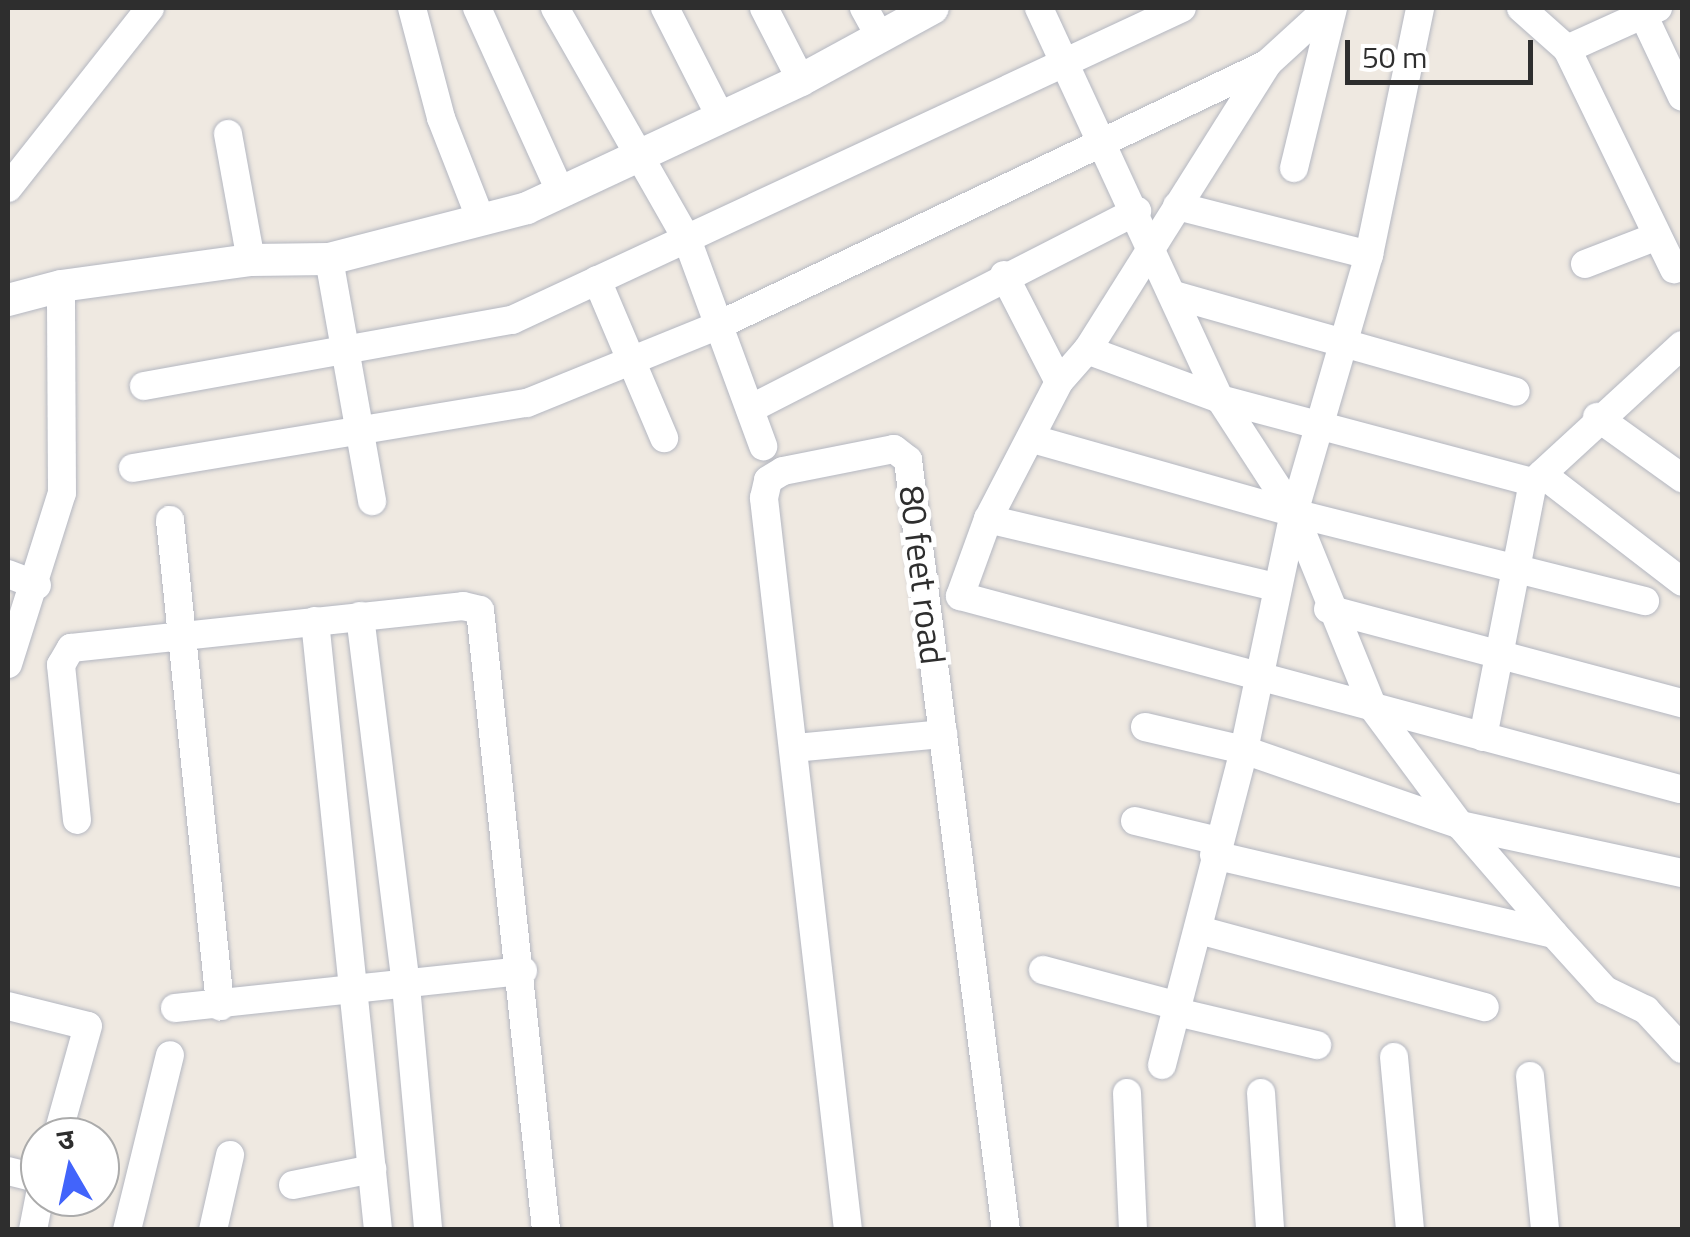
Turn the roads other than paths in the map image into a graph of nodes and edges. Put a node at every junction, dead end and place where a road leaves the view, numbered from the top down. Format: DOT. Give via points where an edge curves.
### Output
graph roads {
  1 [pos="150,8"];
  2 [pos="412,8"];
  3 [pos="477,8"];
  4 [pos="556,8"];
  5 [pos="665,8"];
  6 [pos="764,8"];
  7 [pos="933,8"];
  8 [pos="1038,8"];
  9 [pos="1182,8"];
  10 [pos="1330,8"];
  11 [pos="1420,8"];
  12 [pos="1521,8"];
  13 [pos="1647,10"];
  14 [pos="871,20"];
  15 [pos="1568,49"];
  16 [pos="1062,60"];
  17 [pos="1268,64"];
  18 [pos="801,80"];
  19 [pos="1682,97"];
  20 [pos="720,116"];
  21 [pos="228,134"];
  22 [pos="1106,142"];
  23 [pos="642,152"];
  24 [pos="1294,168"];
  25 [pos="8,188"];
  26 [pos="560,191"];
  27 [pos="1177,206"];
  28 [pos="1137,211"];
  29 [pos="481,220"];
  30 [pos="687,238"];
  31 [pos="1655,238"];
  32 [pos="1149,248"];
  33 [pos="1369,254"];
  34 [pos="329,259"];
  35 [pos="251,260"];
  36 [pos="1585,264"];
  37 [pos="1674,269"];
  38 [pos="1004,275"];
  39 [pos="597,280"];
  40 [pos="60,286"];
  41 [pos="1174,295"];
  42 [pos="8,300"];
  43 [pos="719,325"];
  44 [pos="1341,345"];
  45 [pos="1682,345"];
  46 [pos="341,350"];
  47 [pos="1087,350"];
  48 [pos="634,360"];
  49 [pos="1059,382"];
  50 [pos="144,386"];
  51 [pos="1516,392"];
  52 [pos="1220,399"];
  53 [pos="750,409"];
  54 [pos="1597,417"];
  55 [pos="359,428"];
  56 [pos="1321,429"];
  57 [pos="664,438"];
  58 [pos="1034,439"];
  59 [pos="764,446"];
  60 [pos="133,468"];
  61 [pos="1538,478"];
  62 [pos="1682,478"];
  63 [pos="372,500"];
  64 [pos="1294,513"];
  65 [pos="170,520"];
  66 [pos="988,520"];
  67 [pos="1520,566"];
  68 [pos="8,574"];
  69 [pos="1682,582"];
  70 [pos="37,584"];
  71 [pos="1276,587"];
  72 [pos="1645,600"];
  73 [pos="1328,609"];
  74 [pos="360,616"];
  75 [pos="315,621"];
  76 [pos="182,635"];
  77 [pos="1502,655"];
  78 [pos="8,664"];
  79 [pos="1257,676"];
  80 [pos="1682,704"];
  81 [pos="1373,708"];
  82 [pos="1145,727"];
  83 [pos="943,734"];
  84 [pos="1483,737"];
  85 [pos="794,748"];
  86 [pos="1244,750"];
  87 [pos="1680,790"];
  88 [pos="78,820"];
  89 [pos="1135,821"];
  90 [pos="1460,825"];
  91 [pos="1216,848"];
  92 [pos="1682,873"];
  93 [pos="1199,930"];
  94 [pos="1554,934"];
  95 [pos="1043,970"];
  96 [pos="523,971"];
  97 [pos="406,986"];
  98 [pos="355,991"];
  99 [pos="8,1006"];
  100 [pos="220,1006"];
  101 [pos="175,1008"];
  102 [pos="1485,1008"];
  103 [pos="1178,1009"];
  104 [pos="1316,1045"];
  105 [pos="1682,1050"];
  106 [pos="170,1055"];
  107 [pos="1394,1057"];
  108 [pos="1162,1065"];
  109 [pos="1530,1076"];
  110 [pos="1127,1093"];
  111 [pos="1260,1093"];
  112 [pos="62,1117"];
  113 [pos="230,1155"];
  114 [pos="372,1169"];
  115 [pos="293,1185"];
  116 [pos="127,1230"];
  117 [pos="212,1230"];
  118 [pos="378,1230"];
  119 [pos="428,1230"];
  120 [pos="546,1230"];
  121 [pos="848,1230"];
  122 [pos="1006,1230"];
  123 [pos="1134,1230"];
  124 [pos="1270,1230"];
  125 [pos="1410,1230"];
  126 [pos="1545,1230"];
  1 -- 25 [label="street"];
  2 -- 29 [label="street" via="441,118"];
  3 -- 26 [label="street"];
  4 -- 23 [label="street"];
  5 -- 20 [label="street"];
  6 -- 18 [label="street"];
  7 -- 14 [label="street"];
  8 -- 16 [label="street"];
  9 -- 16 [label="street"];
  10 -- 17 [label="street"];
  10 -- 24 [label="street"];
  11 -- 33 [label="street"];
  12 -- 15 [label="street"];
  13 -- 15 [label="street"];
  13 -- 19 [label="street"];
  14 -- 18 [label="street"];
  15 -- 31 [label="street"];
  16 -- 22 [label="street"];
  16 -- 30 [label="street"];
  17 -- 22 [label="street"];
  17 -- 27 [label="street"];
  18 -- 20 [label="street"];
  20 -- 23 [label="street"];
  21 -- 35 [label="street"];
  22 -- 28 [label="street"];
  22 -- 43 [label="street"];
  23 -- 26 [label="street"];
  23 -- 30 [label="street"];
  26 -- 29 [label="street"];
  27 -- 32 [label="street"];
  27 -- 33 [label="street"];
  28 -- 32 [label="street"];
  28 -- 38 [label="street"];
  29 -- 34 [label="street"];
  30 -- 39 [label="street"];
  30 -- 43 [label="street"];
  31 -- 36 [label="street"];
  31 -- 37 [label="street"];
  32 -- 41 [label="street"];
  32 -- 47 [label="street"];
  33 -- 44 [label="street"];
  34 -- 35 [label="street"];
  34 -- 46 [label="street"];
  35 -- 40 [label="street"];
  38 -- 49 [label="street"];
  38 -- 53 [label="street"];
  39 -- 46 [label="street" via="512,320"];
  39 -- 48 [label="street"];
  40 -- 42 [label="street"];
  40 -- 70 [label="street" via="62,493"];
  41 -- 44 [label="street"];
  41 -- 52 [label="street"];
  43 -- 48 [label="street"];
  43 -- 53 [label="street"];
  44 -- 51 [label="street"];
  44 -- 56 [label="street"];
  45 -- 54 [label="street"];
  46 -- 50 [label="street"];
  46 -- 55 [label="street"];
  47 -- 49 [label="street"];
  47 -- 52 [label="street"];
  48 -- 55 [label="street" via="527,403"];
  48 -- 57 [label="street"];
  49 -- 58 [label="street"];
  52 -- 56 [label="street"];
  52 -- 64 [label="street"];
  53 -- 59 [label="street"];
  54 -- 61 [label="street"];
  54 -- 62 [label="street"];
  55 -- 60 [label="street"];
  55 -- 63 [label="street"];
  56 -- 61 [label="street"];
  56 -- 64 [label="street"];
  58 -- 64 [label="street"];
  58 -- 66 [label="street"];
  61 -- 67 [label="street"];
  61 -- 69 [label="street"];
  64 -- 67 [label="street"];
  64 -- 71 [label="street"];
  64 -- 73 [label="street"];
  65 -- 76 [label="street"];
  66 -- 71 [label="street"];
  66 -- 79 [label="street" via="960,596"];
  67 -- 72 [label="street"];
  67 -- 77 [label="street"];
  68 -- 70 [label="street"];
  70 -- 78 [label="street"];
  71 -- 79 [label="street"];
  73 -- 77 [label="street"];
  73 -- 81 [label="street"];
  74 -- 75 [label="street"];
  74 -- 96 [label="street" via="480,610"];
  74 -- 97 [label="street"];
  75 -- 76 [label="street"];
  75 -- 98 [label="street"];
  76 -- 88 [label="street" via="62,654"];
  76 -- 100 [label="street"];
  77 -- 80 [label="street"];
  77 -- 84 [label="street"];
  79 -- 81 [label="street"];
  79 -- 86 [label="street"];
  81 -- 84 [label="street"];
  81 -- 90 [label="street"];
  82 -- 86 [label="street"];
  83 -- 85 [label="street"];
  83 -- 85 [label="street, 80 feet road" via="908,460 894,449 782,471 768,480 764,498"];
  83 -- 122 [label="street, 80 feet road"];
  84 -- 87 [label="street"];
  85 -- 121 [label="street, 80 feet road"];
  86 -- 90 [label="street"];
  86 -- 91 [label="street"];
  89 -- 91 [label="street"];
  90 -- 92 [label="street"];
  90 -- 94 [label="street"];
  91 -- 93 [label="street"];
  91 -- 94 [label="street"];
  93 -- 102 [label="street"];
  93 -- 103 [label="street"];
  94 -- 105 [label="street" via="1605,990 1646,1010"];
  95 -- 103 [label="street"];
  96 -- 97 [label="street"];
  96 -- 120 [label="street"];
  97 -- 98 [label="street"];
  97 -- 119 [label="street"];
  98 -- 100 [label="street"];
  98 -- 114 [label="street"];
  99 -- 112 [label="street" via="88,1026"];
  100 -- 101 [label="street"];
  103 -- 104 [label="street"];
  103 -- 108 [label="street"];
  106 -- 116 [label="street"];
  107 -- 125 [label="street"];
  109 -- 126 [label="street"];
  110 -- 123 [label="street"];
  111 -- 124 [label="street"];
  113 -- 117 [label="street"];
  114 -- 115 [label="street"];
  114 -- 118 [label="street"];
}
